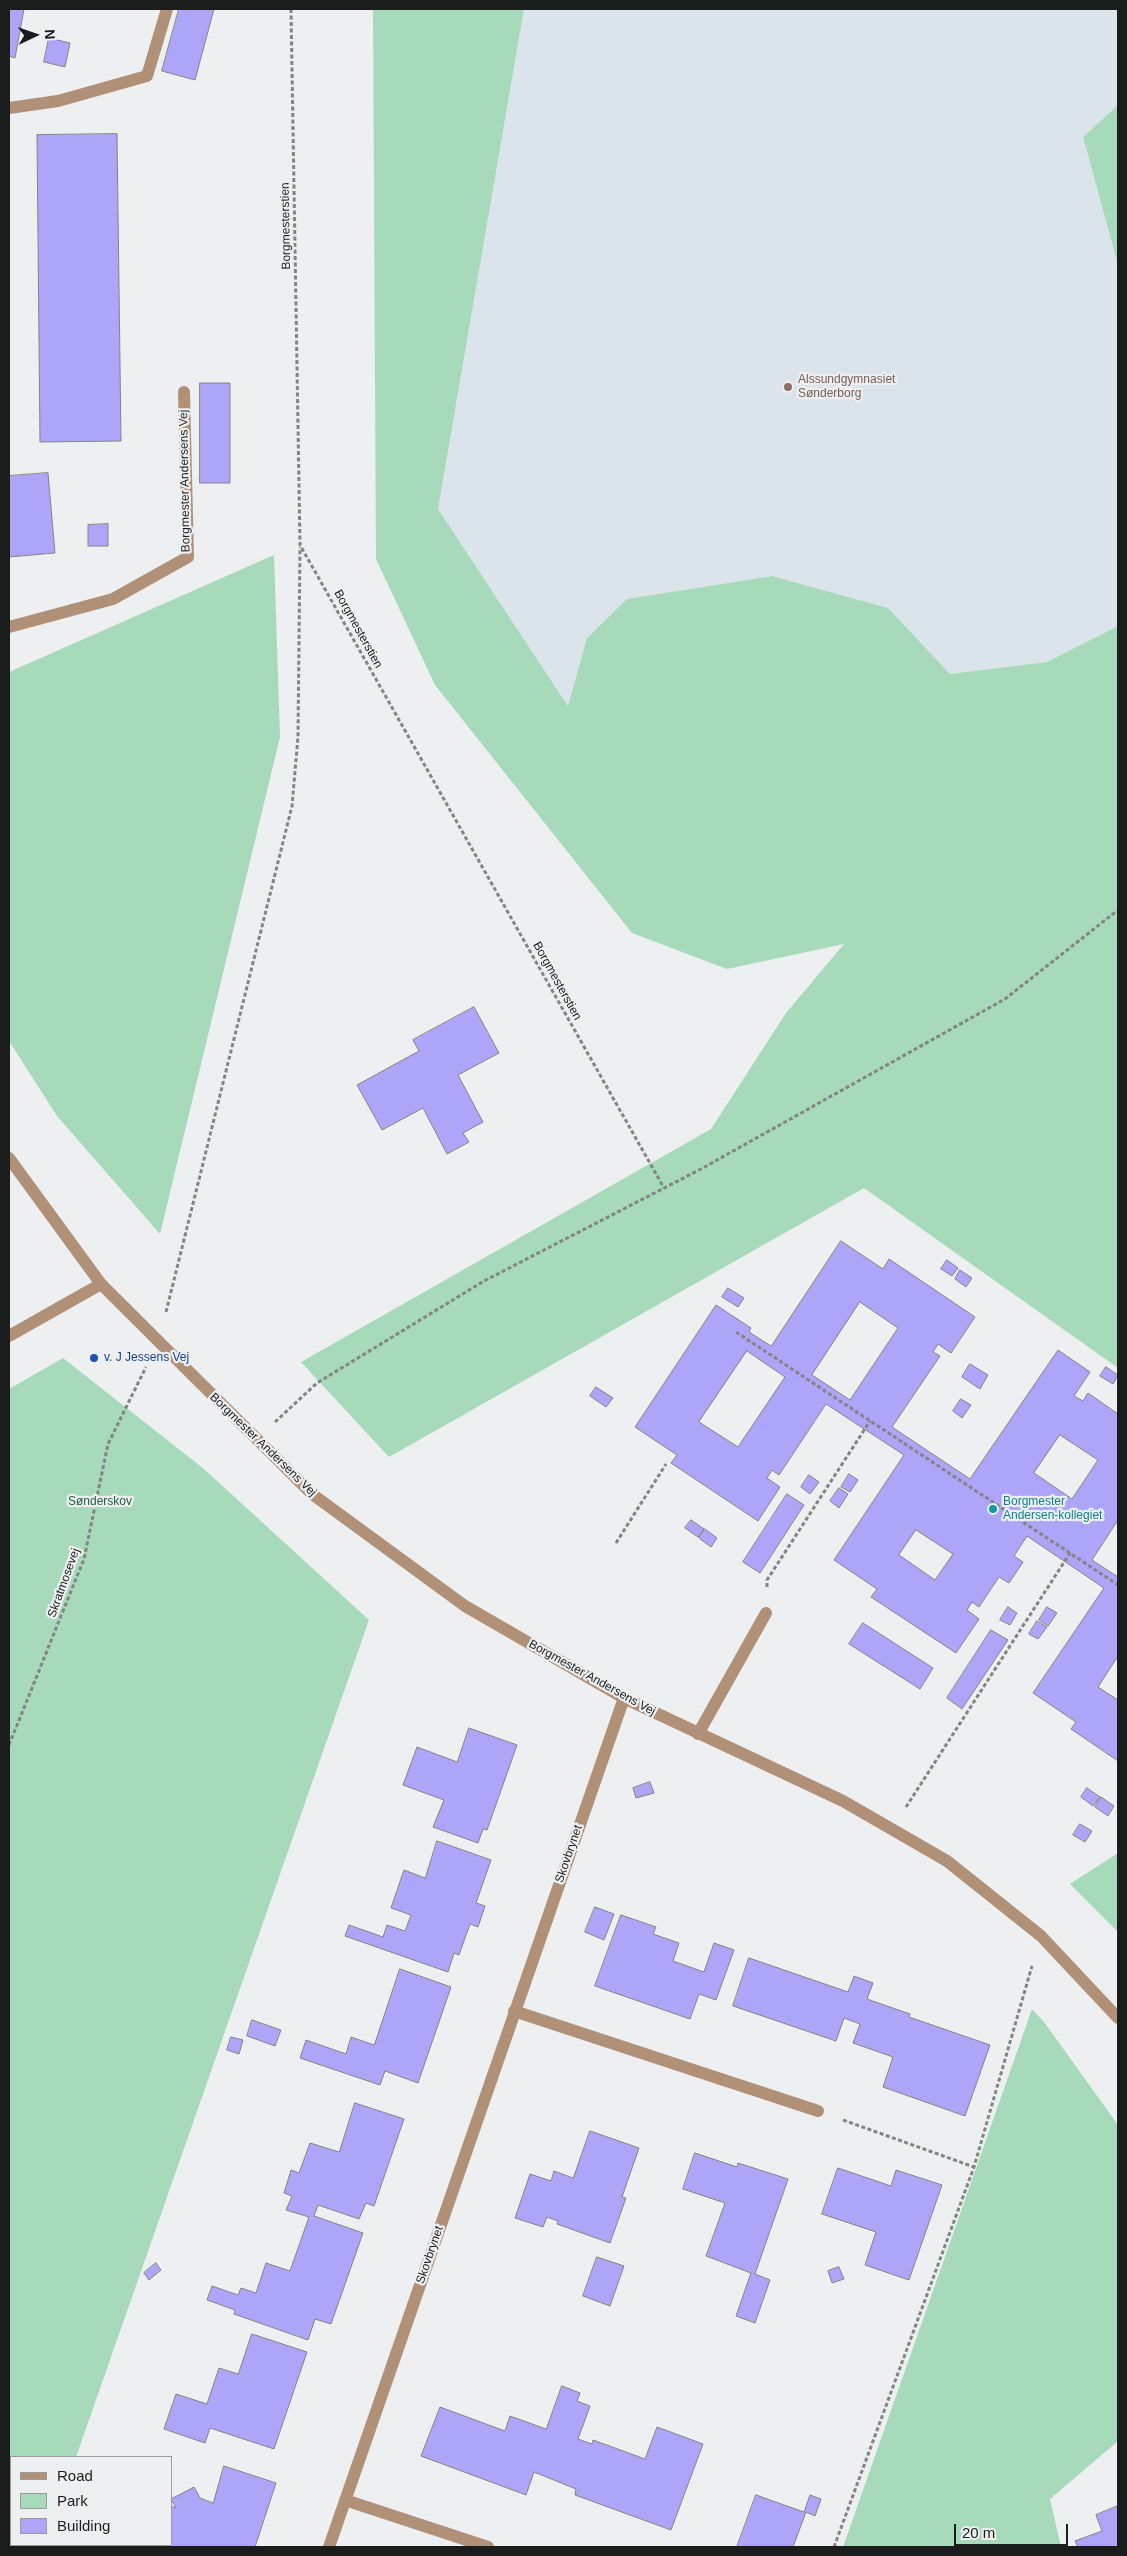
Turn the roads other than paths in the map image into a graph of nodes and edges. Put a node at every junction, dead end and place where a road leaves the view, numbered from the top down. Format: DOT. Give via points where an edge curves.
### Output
graph roads {
  1 [pos="167,9"];
  2 [pos="9,108"];
  3 [pos="184,392"];
  4 [pos="9,627"];
  5 [pos="9,1158"];
  6 [pos="101,1284"];
  7 [pos="9,1336"];
  8 [pos="766,1612"];
  9 [pos="624,1698"];
  10 [pos="698,1734"];
  11 [pos="514,2011"];
  12 [pos="1118,2018"];
  13 [pos="818,2111"];
  14 [pos="345,2500"];
  15 [pos="329,2547"];
  16 [pos="488,2547"];
  1 -- 2 [label="street" via="147,76 58,101"];
  3 -- 4 [label="street, Borgmester Andersens Vej" via="188,557 113,598"];
  5 -- 6 [label="street, Borgmester Andersens Vej"];
  6 -- 7 [label="street"];
  6 -- 9 [label="street, Borgmester Andersens Vej" via="312,1494 465,1606"];
  8 -- 10 [label="street"];
  9 -- 10 [label="street, Borgmester Andersens Vej"];
  9 -- 11 [label="street, Skovbrynet"];
  10 -- 12 [label="street, Borgmester Andersens Vej" via="843,1801 947,1861 1040,1936"];
  11 -- 13 [label="street"];
  11 -- 14 [label="street, Skovbrynet"];
  14 -- 15 [label="street, Skovbrynet"];
  14 -- 16 [label="street"];
}
